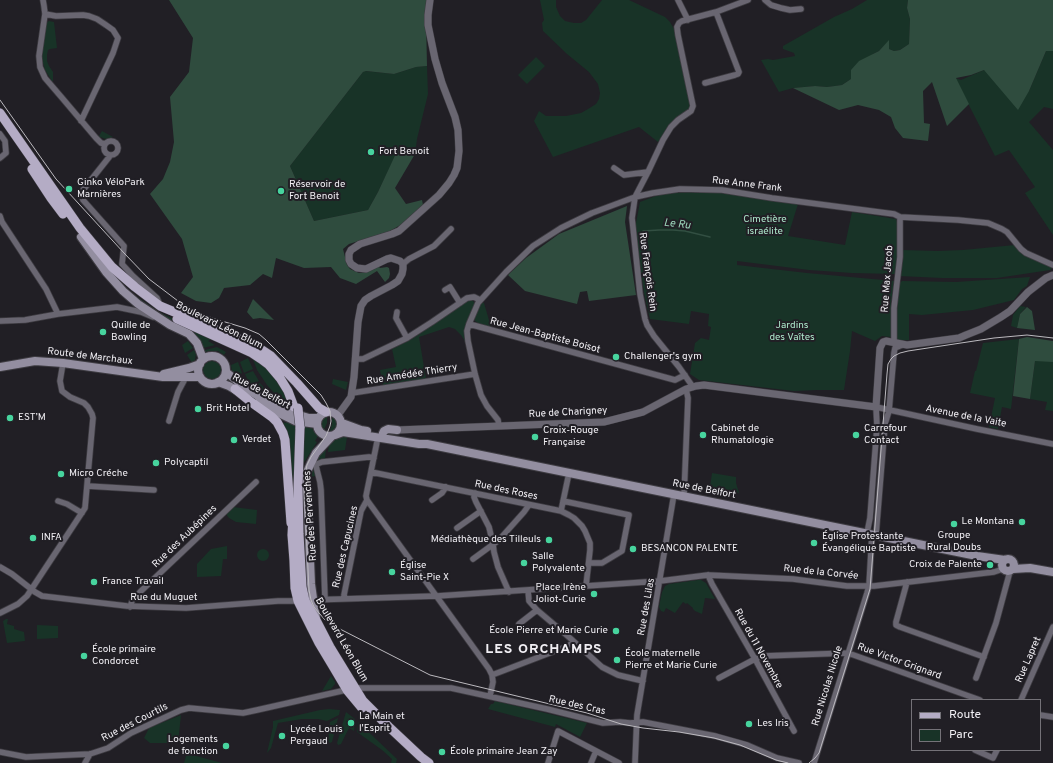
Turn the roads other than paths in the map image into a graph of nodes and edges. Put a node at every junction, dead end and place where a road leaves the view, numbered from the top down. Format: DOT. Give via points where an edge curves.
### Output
graph roads {
  1 [pos="43,0"];
  2 [pos="430,0"];
  3 [pos="678,0"];
  4 [pos="748,0"];
  5 [pos="765,0"];
  6 [pos="801,9"];
  7 [pos="716,12"];
  8 [pos="45,14"];
  9 [pos="688,20"];
  10 [pos="705,84"];
  11 [pos="0,113"];
  12 [pos="81,121"];
  13 [pos="0,122"];
  14 [pos="0,134"];
  15 [pos="105,144"];
  16 [pos="110,156"];
  17 [pos="0,158"];
  18 [pos="614,168"];
  19 [pos="648,172"];
  20 [pos="635,197"];
  21 [pos="0,216"];
  22 [pos="900,217"];
  23 [pos="451,229"];
  24 [pos="81,237"];
  25 [pos="402,264"];
  26 [pos="1053,265"];
  27 [pos="1053,275"];
  28 [pos="445,290"];
  29 [pos="480,300"];
  30 [pos="460,303"];
  31 [pos="160,306"];
  32 [pos="397,312"];
  33 [pos="58,314"];
  34 [pos="0,321"];
  35 [pos="469,324"];
  36 [pos="170,325"];
  37 [pos="407,338"];
  38 [pos="894,342"];
  39 [pos="902,345"];
  40 [pos="356,359"];
  41 [pos="201,361"];
  42 [pos="63,363"];
  43 [pos="0,366"];
  44 [pos="189,368"];
  45 [pos="226,372"];
  46 [pos="475,374"];
  47 [pos="154,375"];
  48 [pos="685,375"];
  49 [pos="182,377"];
  50 [pos="200,377"];
  51 [pos="218,382"];
  52 [pos="690,388"];
  53 [pos="235,389"];
  54 [pos="352,393"];
  55 [pos="876,407"];
  56 [pos="296,408"];
  57 [pos="889,410"];
  58 [pos="326,412"];
  59 [pos="340,419"];
  60 [pos="169,421"];
  61 [pos="317,421"];
  62 [pos="298,426"];
  63 [pos="499,426"];
  64 [pos="397,433"];
  65 [pos="381,435"];
  66 [pos="334,436"];
  67 [pos="427,444"];
  68 [pos="1053,444"];
  69 [pos="374,458"];
  70 [pos="371,472"];
  71 [pos="569,473"];
  72 [pos="256,482"];
  73 [pos="87,486"];
  74 [pos="446,487"];
  75 [pos="154,490"];
  76 [pos="475,493"];
  77 [pos="674,494"];
  78 [pos="684,496"];
  79 [pos="367,500"];
  80 [pos="432,500"];
  81 [pos="58,501"];
  82 [pos="563,501"];
  83 [pos="529,505"];
  84 [pos="481,511"];
  85 [pos="561,511"];
  86 [pos="82,513"];
  87 [pos="458,528"];
  88 [pos="872,534"];
  89 [pos="292,535"];
  90 [pos="494,544"];
  91 [pos="473,559"];
  92 [pos="589,563"];
  93 [pos="1008,566"];
  94 [pos="0,568"];
  95 [pos="1053,572"];
  96 [pos="708,575"];
  97 [pos="660,581"];
  98 [pos="908,582"];
  99 [pos="586,586"];
  100 [pos="869,586"];
  101 [pos="31,589"];
  102 [pos="528,590"];
  103 [pos="509,592"];
  104 [pos="437,596"];
  105 [pos="345,598"];
  106 [pos="325,599"];
  107 [pos="306,600"];
  108 [pos="130,607"];
  109 [pos="537,610"];
  110 [pos="0,613"];
  111 [pos="519,624"];
  112 [pos="1053,627"];
  113 [pos="574,642"];
  114 [pos="848,653"];
  115 [pos="984,657"];
  116 [pos="754,659"];
  117 [pos="492,675"];
  118 [pos="719,678"];
  119 [pos="976,678"];
  120 [pos="644,681"];
  121 [pos="351,689"];
  122 [pos="490,696"];
  123 [pos="977,699"];
  124 [pos="1021,699"];
  125 [pos="1041,715"];
  126 [pos="1053,717"];
  127 [pos="637,722"];
  128 [pos="794,731"];
  129 [pos="596,751"];
  130 [pos="977,751"];
  131 [pos="996,751"];
  132 [pos="0,752"];
  133 [pos="90,754"];
  134 [pos="992,760"];
  135 [pos="85,763"];
  136 [pos="419,763"];
  137 [pos="429,763"];
  138 [pos="548,763"];
  139 [pos="591,763"];
  140 [pos="619,763"];
  141 [pos="635,763"];
  142 [pos="799,763"];
  143 [pos="814,763"];
  1 -- 8 [label="street"];
  2 -- 25 [label="street" via="428,25 435,59 458,130 457,168 439,195 399,230 360,244 349,254 351,264 361,269 391,258"];
  3 -- 9 [label="street"];
  4 -- 7 [label="street"];
  5 -- 6 [label="street" via="781,8"];
  7 -- 9 [label="street"];
  7 -- 10 [label="street" via="739,72"];
  8 -- 12 [label="street" via="39,56 40,67 45,78"];
  8 -- 12 [label="street" via="89,16 106,25 117,35 113,53"];
  9 -- 19 [label="street, Rue François Rein" via="682,21 677,27 693,106 691,111 671,127"];
  11 -- 31 [label="main road" via="76,223 101,254 134,287"];
  12 -- 15 [label="street" via="101,143"];
  13 -- 24 [label="main road, Boulevard Léon Blum" via="51,198"];
  14 -- 17 [label="street" via="5,141 6,153"];
  15 -- 16 [label="street" via="104,151"];
  15 -- 16 [label="street" via="113,141 117,146 117,152"];
  16 -- 31 [label="street" via="83,190 83,200 124,246 122,264 157,298"];
  18 -- 19 [label="street" via="624,175"];
  19 -- 20 [label="street, Rue François Rein"];
  20 -- 22 [label="street, Rue Anne Frank" via="680,189 722,190 894,214"];
  20 -- 29 [label="street, Rue Anne Frank" via="592,212 533,246"];
  20 -- 48 [label="street, Rue François Rein" via="632,222 645,319 654,336"];
  21 -- 33 [label="street" via="46,289"];
  22 -- 26 [label="street, Rue Anne Frank" via="988,223 1007,232 1026,253"];
  22 -- 38 [label="street, Rue Max Jacob"];
  23 -- 25 [label="street" via="434,246"];
  24 -- 36 [label="main road" via="123,291"];
  24 -- 56 [label="main road, Boulevard Léon Blum" via="131,292 158,310 261,358 280,378"];
  25 -- 40 [label="street" via="404,269 398,281 371,296 361,306"];
  27 -- 39 [label="street" via="1028,292 1010,311 981,330 959,338"];
  28 -- 30 [label="street" via="450,287"];
  29 -- 30 [label="street" via="470,297"];
  29 -- 35 [label="street"];
  30 -- 37 [label="street"];
  31 -- 56 [label="main road, Boulevard Léon Blum" via="255,351 272,363 283,376 295,398"];
  31 -- 58 [label="main road" via="256,346 271,356 319,408"];
  32 -- 37 [label="street" via="396,318"];
  33 -- 34 [label="street" via="25,320"];
  33 -- 36 [label="street" via="117,307 141,312"];
  35 -- 46 [label="street" via="467,331"];
  35 -- 48 [label="street, Rue Jean-Baptiste Boisot" via="675,380"];
  36 -- 41 [label="main road" via="189,334 197,343"];
  37 -- 40 [label="street" via="363,359"];
  38 -- 39 [label="street"];
  38 -- 55 [label="street" via="886,341 881,344"];
  39 -- 57 [label="street" via="895,348"];
  40 -- 54 [label="street"];
  41 -- 44 [label="main road, Route de Marchaux"];
  41 -- 45 [label="main road" via="210,356 218,357 222,359"];
  41 -- 50 [label="main road" via="198,373"];
  42 -- 43 [label="main road, Route de Marchaux" via="35,361"];
  42 -- 47 [label="main road, Route de Marchaux"];
  42 -- 73 [label="street" via="60,381 62,391 84,403 93,418"];
  44 -- 47 [label="main road, Route de Marchaux"];
  44 -- 49 [label="street" via="180,373"];
  45 -- 51 [label="main road"];
  45 -- 61 [label="main road, Rue de Belfort" via="276,407"];
  46 -- 54 [label="street, Rue Amédée Thierry"];
  46 -- 63 [label="street" via="481,395 498,420"];
  47 -- 49 [label="main road, Route de Marchaux"];
  48 -- 52 [label="street, Rue François Rein"];
  49 -- 50 [label="main road, Route de Marchaux"];
  49 -- 60 [label="street"];
  50 -- 51 [label="main road" via="210,384"];
  51 -- 53 [label="main road, Rue de Belfort"];
  52 -- 55 [label="street, Rue de Charigney" via="704,385"];
  52 -- 63 [label="street, Rue de Charigney" via="644,412 604,422"];
  52 -- 78 [label="street"];
  53 -- 61 [label="main road, Rue de Belfort" via="295,421"];
  53 -- 89 [label="main road" via="272,417 283,432"];
  54 -- 59 [label="street"];
  55 -- 57 [label="street, Avenue de la Vaite"];
  55 -- 88 [label="street" via="878,426 870,518"];
  56 -- 62 [label="main road"];
  57 -- 68 [label="street, Avenue de la Vaite"];
  57 -- 88 [label="street" via="885,424"];
  58 -- 59 [label="main road" via="330,411"];
  58 -- 61 [label="main road" via="320,415"];
  59 -- 65 [label="main road, Rue de Belfort" via="361,430"];
  59 -- 66 [label="main road" via="340,430"];
  61 -- 66 [label="main road" via="321,433 329,437"];
  62 -- 89 [label="main road, Boulevard Léon Blum"];
  62 -- 107 [label="main road, Boulevard Léon Blum" via="299,534 302,587"];
  63 -- 64 [label="street, Rue de Charigney"];
  64 -- 65 [label="main road, Rue de Belfort" via="393,437"];
  64 -- 67 [label="main road, Rue de Belfort"];
  65 -- 66 [label="main road, Rue de Belfort" via="343,432"];
  65 -- 67 [label="main road, Rue de Belfort"];
  65 -- 69 [label="street, Rue des Capucines"];
  66 -- 107 [label="main road" via="316,453 308,472 311,584"];
  67 -- 71 [label="main road, Rue de Belfort"];
  69 -- 70 [label="street, Rue des Capucines"];
  69 -- 106 [label="street, Rue des Pervenches" via="322,462 316,466 321,490"];
  70 -- 74 [label="street, Rue des Roses"];
  70 -- 79 [label="street, Rue des Capucines"];
  71 -- 77 [label="main road, Rue de Belfort"];
  71 -- 82 [label="street"];
  72 -- 108 [label="street, Rue des Aubépines" via="140,592"];
  73 -- 75 [label="street"];
  73 -- 86 [label="street" via="85,508"];
  74 -- 76 [label="street, Rue des Roses"];
  74 -- 80 [label="street"];
  76 -- 83 [label="street, Rue des Roses"];
  76 -- 84 [label="street" via="474,497"];
  77 -- 78 [label="main road, Rue de Belfort"];
  77 -- 97 [label="street, Rue des Lilas"];
  78 -- 88 [label="main road, Rue de Belfort"];
  79 -- 104 [label="street"];
  79 -- 105 [label="street, Rue des Capucines" via="361,511"];
  81 -- 86 [label="street"];
  82 -- 85 [label="street"];
  82 -- 92 [label="street" via="629,515 622,551 602,563"];
  83 -- 85 [label="street, Rue des Roses"];
  83 -- 90 [label="street"];
  84 -- 87 [label="street"];
  84 -- 90 [label="street"];
  85 -- 92 [label="street, Rue des Roses" via="574,518 585,531 590,543"];
  86 -- 101 [label="street"];
  88 -- 93 [label="main road, Rue de Belfort" via="977,556"];
  88 -- 100 [label="street, Rue Nicolas Nicole"];
  89 -- 107 [label="main road, Boulevard Léon Blum" via="296,588"];
  90 -- 91 [label="street"];
  90 -- 103 [label="street" via="498,567"];
  92 -- 99 [label="street, Rue des Roses"];
  93 -- 95 [label="main road, Rue de Belfort"];
  93 -- 98 [label="street, Rue de la Corvée" via="994,572"];
  93 -- 115 [label="street" via="1009,575"];
  94 -- 101 [label="street, Rue du Muguet"];
  96 -- 97 [label="street, Rue de la Corvée"];
  96 -- 100 [label="street, Rue de la Corvée"];
  96 -- 116 [label="street, Rue du 11 Novembre"];
  97 -- 99 [label="street, Rue de la Corvée"];
  97 -- 120 [label="street, Rue des Lilas"];
  98 -- 100 [label="street, Rue de la Corvée"];
  98 -- 115 [label="street" via="897,626"];
  99 -- 102 [label="street"];
  100 -- 114 [label="street, Rue Nicolas Nicole"];
  101 -- 108 [label="street, Rue du Muguet" via="42,596"];
  101 -- 110 [label="street" via="18,604"];
  102 -- 103 [label="street"];
  102 -- 109 [label="street" via="529,601"];
  103 -- 104 [label="street, Rue du Muguet"];
  104 -- 105 [label="street, Rue du Muguet"];
  104 -- 117 [label="street"];
  105 -- 106 [label="street, Rue du Muguet"];
  106 -- 107 [label="street, Rue du Muguet"];
  107 -- 108 [label="street, Rue du Muguet" via="186,608"];
  107 -- 121 [label="main road, Boulevard Léon Blum"];
  107 -- 121 [label="main road, Boulevard Léon Blum" via="323,650"];
  109 -- 111 [label="street"];
  109 -- 113 [label="street"];
  112 -- 124 [label="street, Rue Lapret"];
  113 -- 117 [label="street"];
  113 -- 120 [label="street" via="602,668"];
  114 -- 116 [label="street, Rue Victor Grignard" via="763,656"];
  114 -- 123 [label="street, Rue Victor Grignard"];
  114 -- 143 [label="street, Rue Nicolas Nicole"];
  115 -- 119 [label="street"];
  116 -- 118 [label="street, Rue Victor Grignard"];
  116 -- 128 [label="street, Rue du 11 Novembre"];
  117 -- 122 [label="street"];
  120 -- 127 [label="street, Rue des Lilas"];
  121 -- 122 [label="street, Rue des Cras" via="451,688"];
  121 -- 133 [label="street, Rue des Courtils" via="243,713 188,708 131,733 108,748"];
  121 -- 136 [label="main road, Boulevard Léon Blum" via="354,699"];
  121 -- 137 [label="main road, Boulevard Léon Blum"];
  122 -- 127 [label="street, Rue des Cras" via="603,723"];
  125 -- 126 [label="street"];
  127 -- 141 [label="street, Rue des Lilas"];
  127 -- 142 [label="street, Rue des Cras" via="715,736 747,745 776,758"];
  129 -- 138 [label="street" via="558,731"];
  129 -- 139 [label="street"];
  129 -- 140 [label="street"];
  130 -- 134 [label="street"];
  131 -- 134 [label="street"];
  132 -- 133 [label="street, Rue des Courtils" via="26,757"];
  133 -- 135 [label="street"];
}
